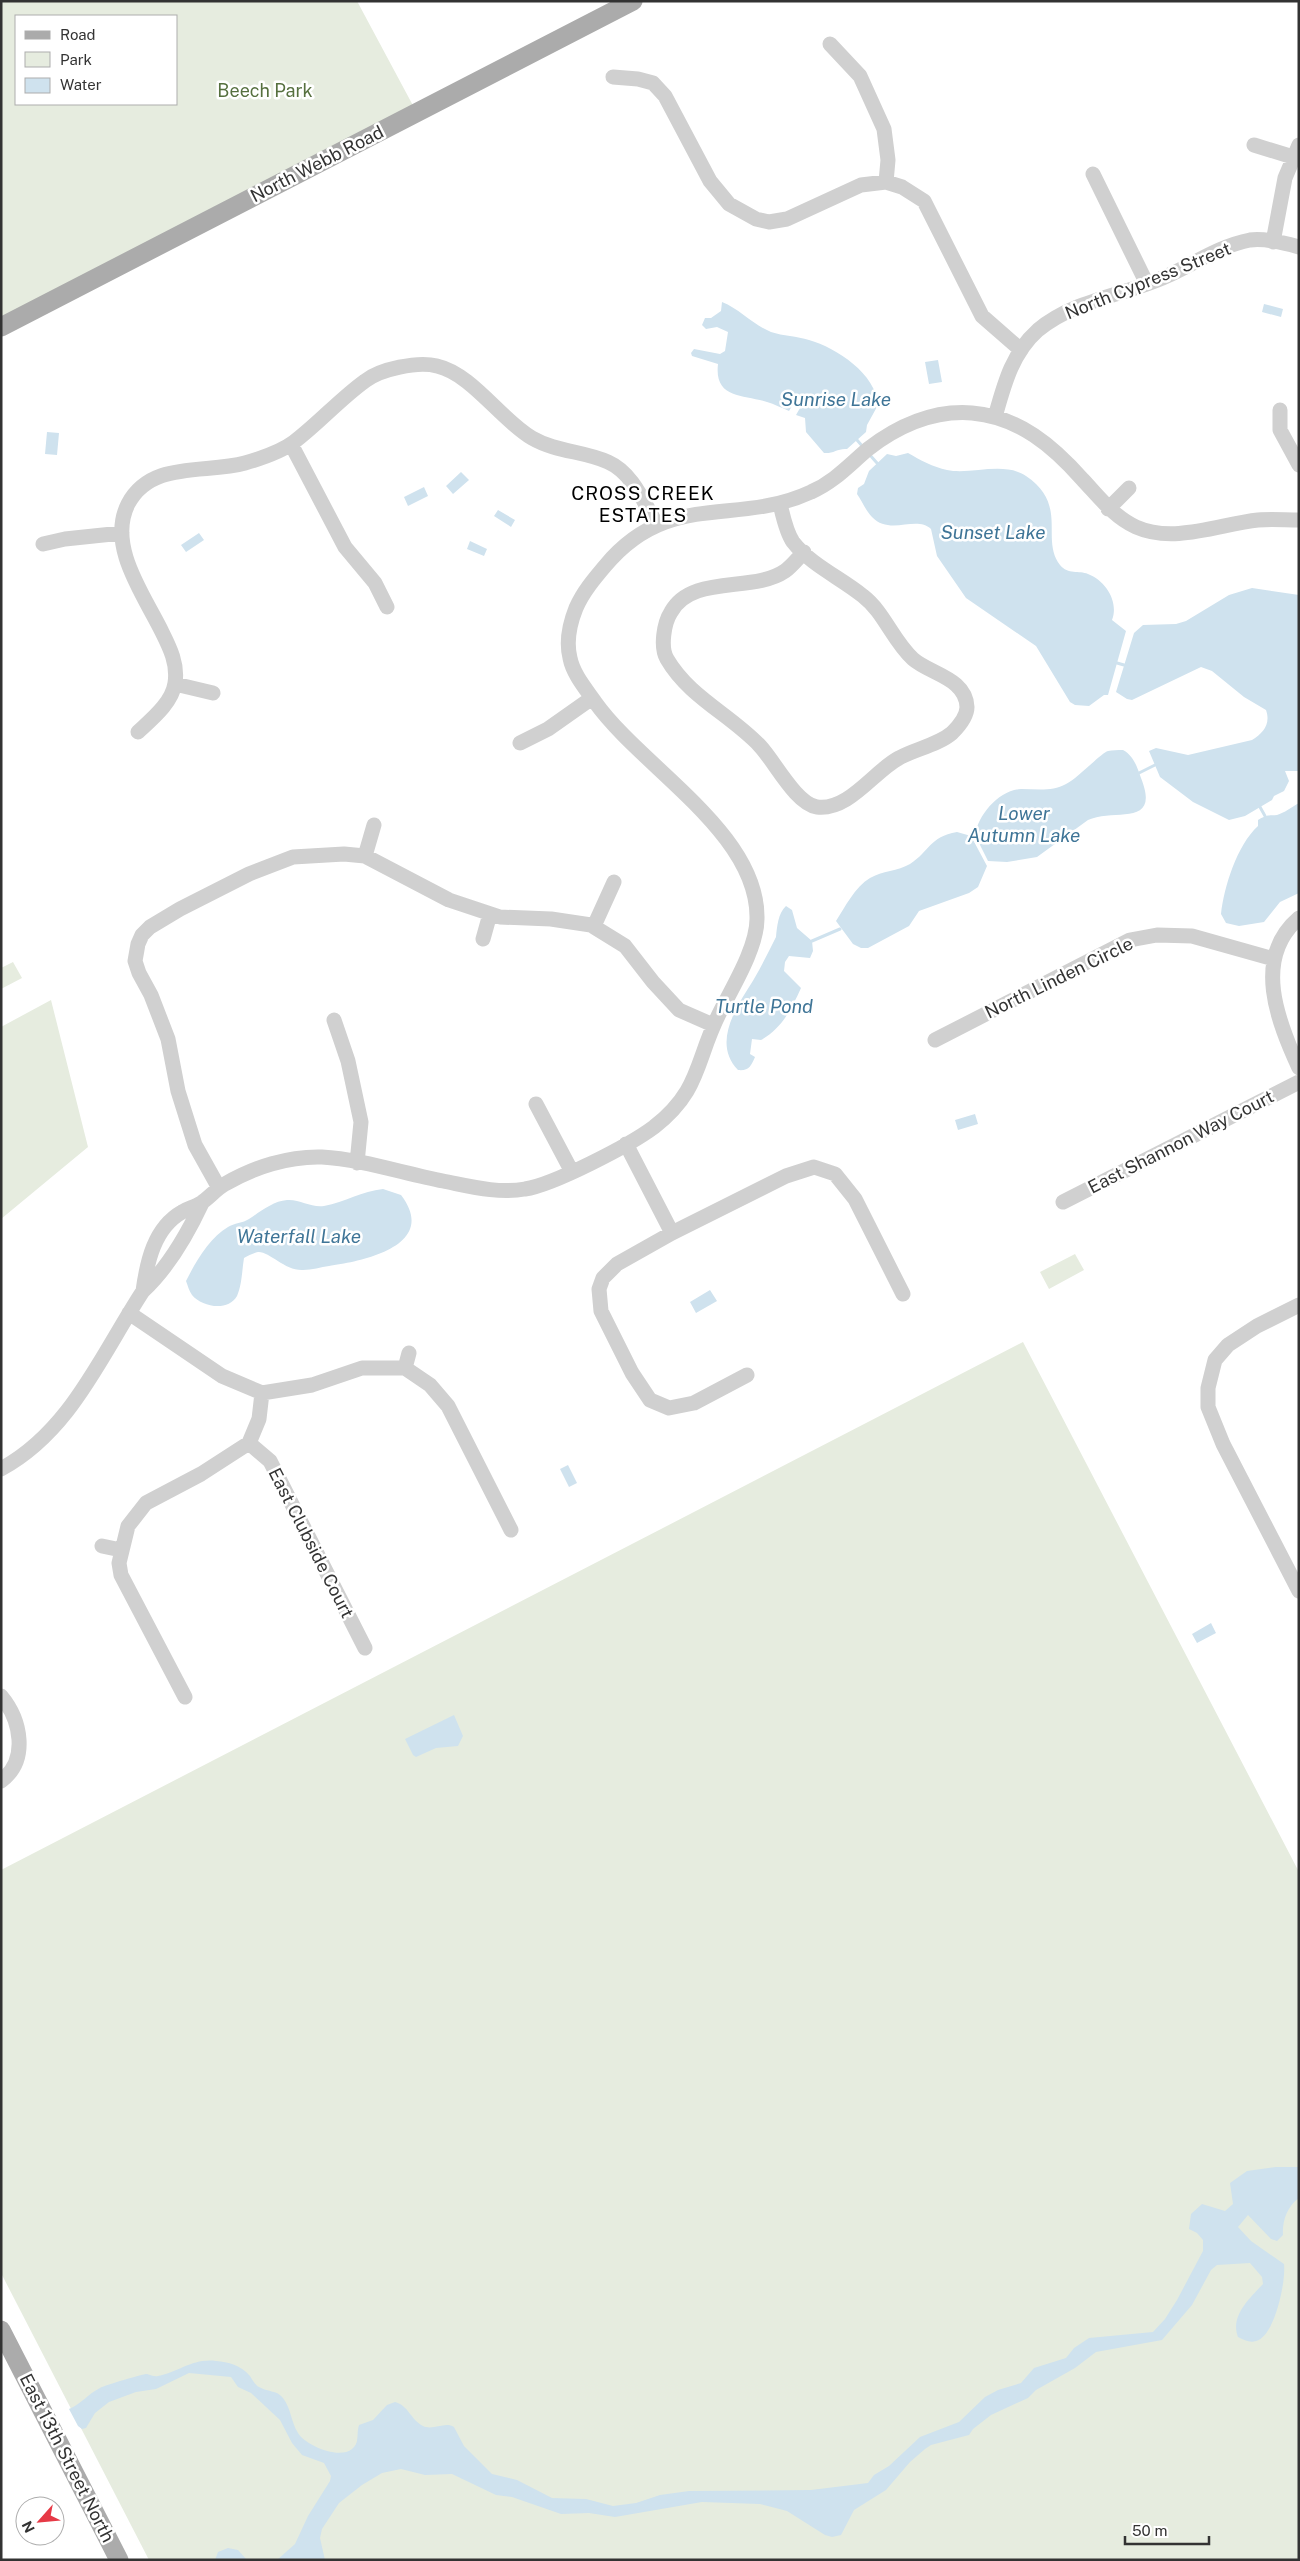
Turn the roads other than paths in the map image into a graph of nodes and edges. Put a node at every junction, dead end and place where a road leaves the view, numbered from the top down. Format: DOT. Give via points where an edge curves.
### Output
graph roads {
  1 [pos="633,1"];
  2 [pos="830,44"];
  3 [pos="614,77"];
  4 [pos="1254,145"];
  5 [pos="1296,151"];
  6 [pos="1093,174"];
  7 [pos="886,182"];
  8 [pos="1273,242"];
  9 [pos="1299,247"];
  10 [pos="1147,284"];
  11 [pos="1,328"];
  12 [pos="1021,350"];
  13 [pos="1280,410"];
  14 [pos="995,417"];
  15 [pos="291,444"];
  16 [pos="1299,465"];
  17 [pos="1129,488"];
  18 [pos="780,504"];
  19 [pos="1108,508"];
  20 [pos="1299,520"];
  21 [pos="657,525"];
  22 [pos="122,533"];
  23 [pos="43,544"];
  24 [pos="804,552"];
  25 [pos="388,607"];
  26 [pos="175,684"];
  27 [pos="213,693"];
  28 [pos="592,698"];
  29 [pos="138,732"];
  30 [pos="520,743"];
  31 [pos="374,825"];
  32 [pos="364,856"];
  33 [pos="614,882"];
  34 [pos="490,914"];
  35 [pos="1299,918"];
  36 [pos="594,926"];
  37 [pos="484,939"];
  38 [pos="1274,960"];
  39 [pos="334,1020"];
  40 [pos="713,1025"];
  41 [pos="935,1040"];
  42 [pos="1299,1068"];
  43 [pos="1299,1082"];
  44 [pos="536,1104"];
  45 [pos="626,1144"];
  46 [pos="357,1163"];
  47 [pos="572,1172"];
  48 [pos="219,1188"];
  49 [pos="1063,1202"];
  50 [pos="202,1203"];
  51 [pos="672,1233"];
  52 [pos="143,1291"];
  53 [pos="903,1294"];
  54 [pos="1299,1305"];
  55 [pos="129,1314"];
  56 [pos="409,1353"];
  57 [pos="405,1368"];
  58 [pos="748,1375"];
  59 [pos="262,1393"];
  60 [pos="249,1443"];
  61 [pos="1,1469"];
  62 [pos="511,1530"];
  63 [pos="102,1546"];
  64 [pos="121,1550"];
  65 [pos="1299,1591"];
  66 [pos="365,1648"];
  67 [pos="1,1696"];
  68 [pos="185,1697"];
  69 [pos="1,1781"];
  70 [pos="1,2330"];
  71 [pos="119,2560"];
  1 -- 11 [label="main road, North Webb Road"];
  2 -- 7 [label="street" via="860,76 884,129 888,160"];
  3 -- 7 [label="street" via="653,83 666,96 710,181 729,204 756,219 769,222 787,218 861,185"];
  4 -- 5 [label="street"];
  5 -- 8 [label="street" via="1285,178"];
  6 -- 10 [label="street"];
  7 -- 12 [label="street" via="902,187 924,201 982,316"];
  8 -- 9 [label="street, North Cypress Street"];
  8 -- 10 [label="street, North Cypress Street" via="1252,240 1212,252"];
  10 -- 12 [label="street, North Cypress Street" via="1076,306 1038,331"];
  12 -- 14 [label="street, North Cypress Street" via="1002,389"];
  13 -- 16 [label="street" via="1280,430"];
  14 -- 18 [label="street" via="971,413 924,418 891,433 844,473 814,491"];
  14 -- 19 [label="street" via="1006,419 1042,438"];
  15 -- 21 [label="street" via="366,379 403,365 438,366 470,384 533,439 609,463 632,481"];
  15 -- 22 [label="street" via="244,463 168,472 143,486 129,503"];
  15 -- 25 [label="street" via="345,546 375,583"];
  17 -- 19 [label="street"];
  18 -- 21 [label="street" via="696,512"];
  18 -- 24 [label="street" via="792,541"];
  19 -- 20 [label="street" via="1138,529 1169,534 1260,520"];
  21 -- 28 [label="street" via="632,539 612,558 589,585 577,606 569,631 570,660"];
  22 -- 23 [label="street"];
  22 -- 26 [label="street" via="128,562 174,657"];
  24 -- 24 [label="street" via="865,597 914,660 961,690 967,707 964,718 951,734 898,758 848,797 832,805 816,807 802,800 760,746 685,684 665,656 664,630 671,611 685,596 715,586 768,578 784,572"];
  26 -- 27 [label="street"];
  26 -- 29 [label="street" via="161,711"];
  28 -- 30 [label="street" via="548,729"];
  28 -- 40 [label="street" via="633,746 708,816 736,851 751,884 758,916 755,937"];
  31 -- 32 [label="street"];
  32 -- 34 [label="street" via="449,900"];
  32 -- 48 [label="street" via="293,857 249,874 150,927 138,944 135,961 168,1039 178,1091 195,1145"];
  33 -- 36 [label="street"];
  34 -- 36 [label="street"];
  34 -- 37 [label="street"];
  35 -- 38 [label="street" via="1280,941"];
  36 -- 40 [label="street" via="625,946 678,1010"];
  38 -- 41 [label="street, North Linden Circle" via="1192,936 1157,935 1130,940"];
  38 -- 42 [label="street" via="1274,998 1281,1028"];
  39 -- 46 [label="street" via="348,1061 361,1122"];
  40 -- 45 [label="street" via="697,1076 679,1105 650,1130"];
  43 -- 49 [label="street, East Shannon Way Court"];
  44 -- 47 [label="street"];
  45 -- 47 [label="street"];
  45 -- 51 [label="street"];
  46 -- 47 [label="street" via="485,1189 526,1189"];
  46 -- 48 [label="street" via="322,1157 276,1161"];
  48 -- 50 [label="street"];
  50 -- 52 [label="street" via="160,1276"];
  50 -- 52 [label="street" via="180,1212 165,1225 155,1243"];
  51 -- 53 [label="street" via="786,1176 814,1168 834,1174 855,1199"];
  51 -- 58 [label="street" via="617,1264 603,1278 599,1289 601,1311 632,1373 650,1400 669,1408 694,1403"];
  52 -- 55 [label="street"];
  54 -- 65 [label="street" via="1228,1345 1216,1360 1210,1377 1208,1407"];
  55 -- 59 [label="street" via="222,1376"];
  55 -- 61 [label="street" via="61,1422 14,1462"];
  56 -- 57 [label="street"];
  57 -- 59 [label="street" via="362,1368 312,1385"];
  57 -- 62 [label="street" via="430,1385 448,1406"];
  59 -- 60 [label="street" via="259,1419"];
  60 -- 64 [label="street" via="202,1474 146,1503 128,1526"];
  60 -- 66 [label="street, East Clubside Court" via="270,1462"];
  63 -- 64 [label="street"];
  64 -- 68 [label="street" via="121,1574"];
  67 -- 69 [label="street" via="8,1704 19,1731 20,1748 11,1774"];
  70 -- 71 [label="main road, East 13th Street North"];
}
